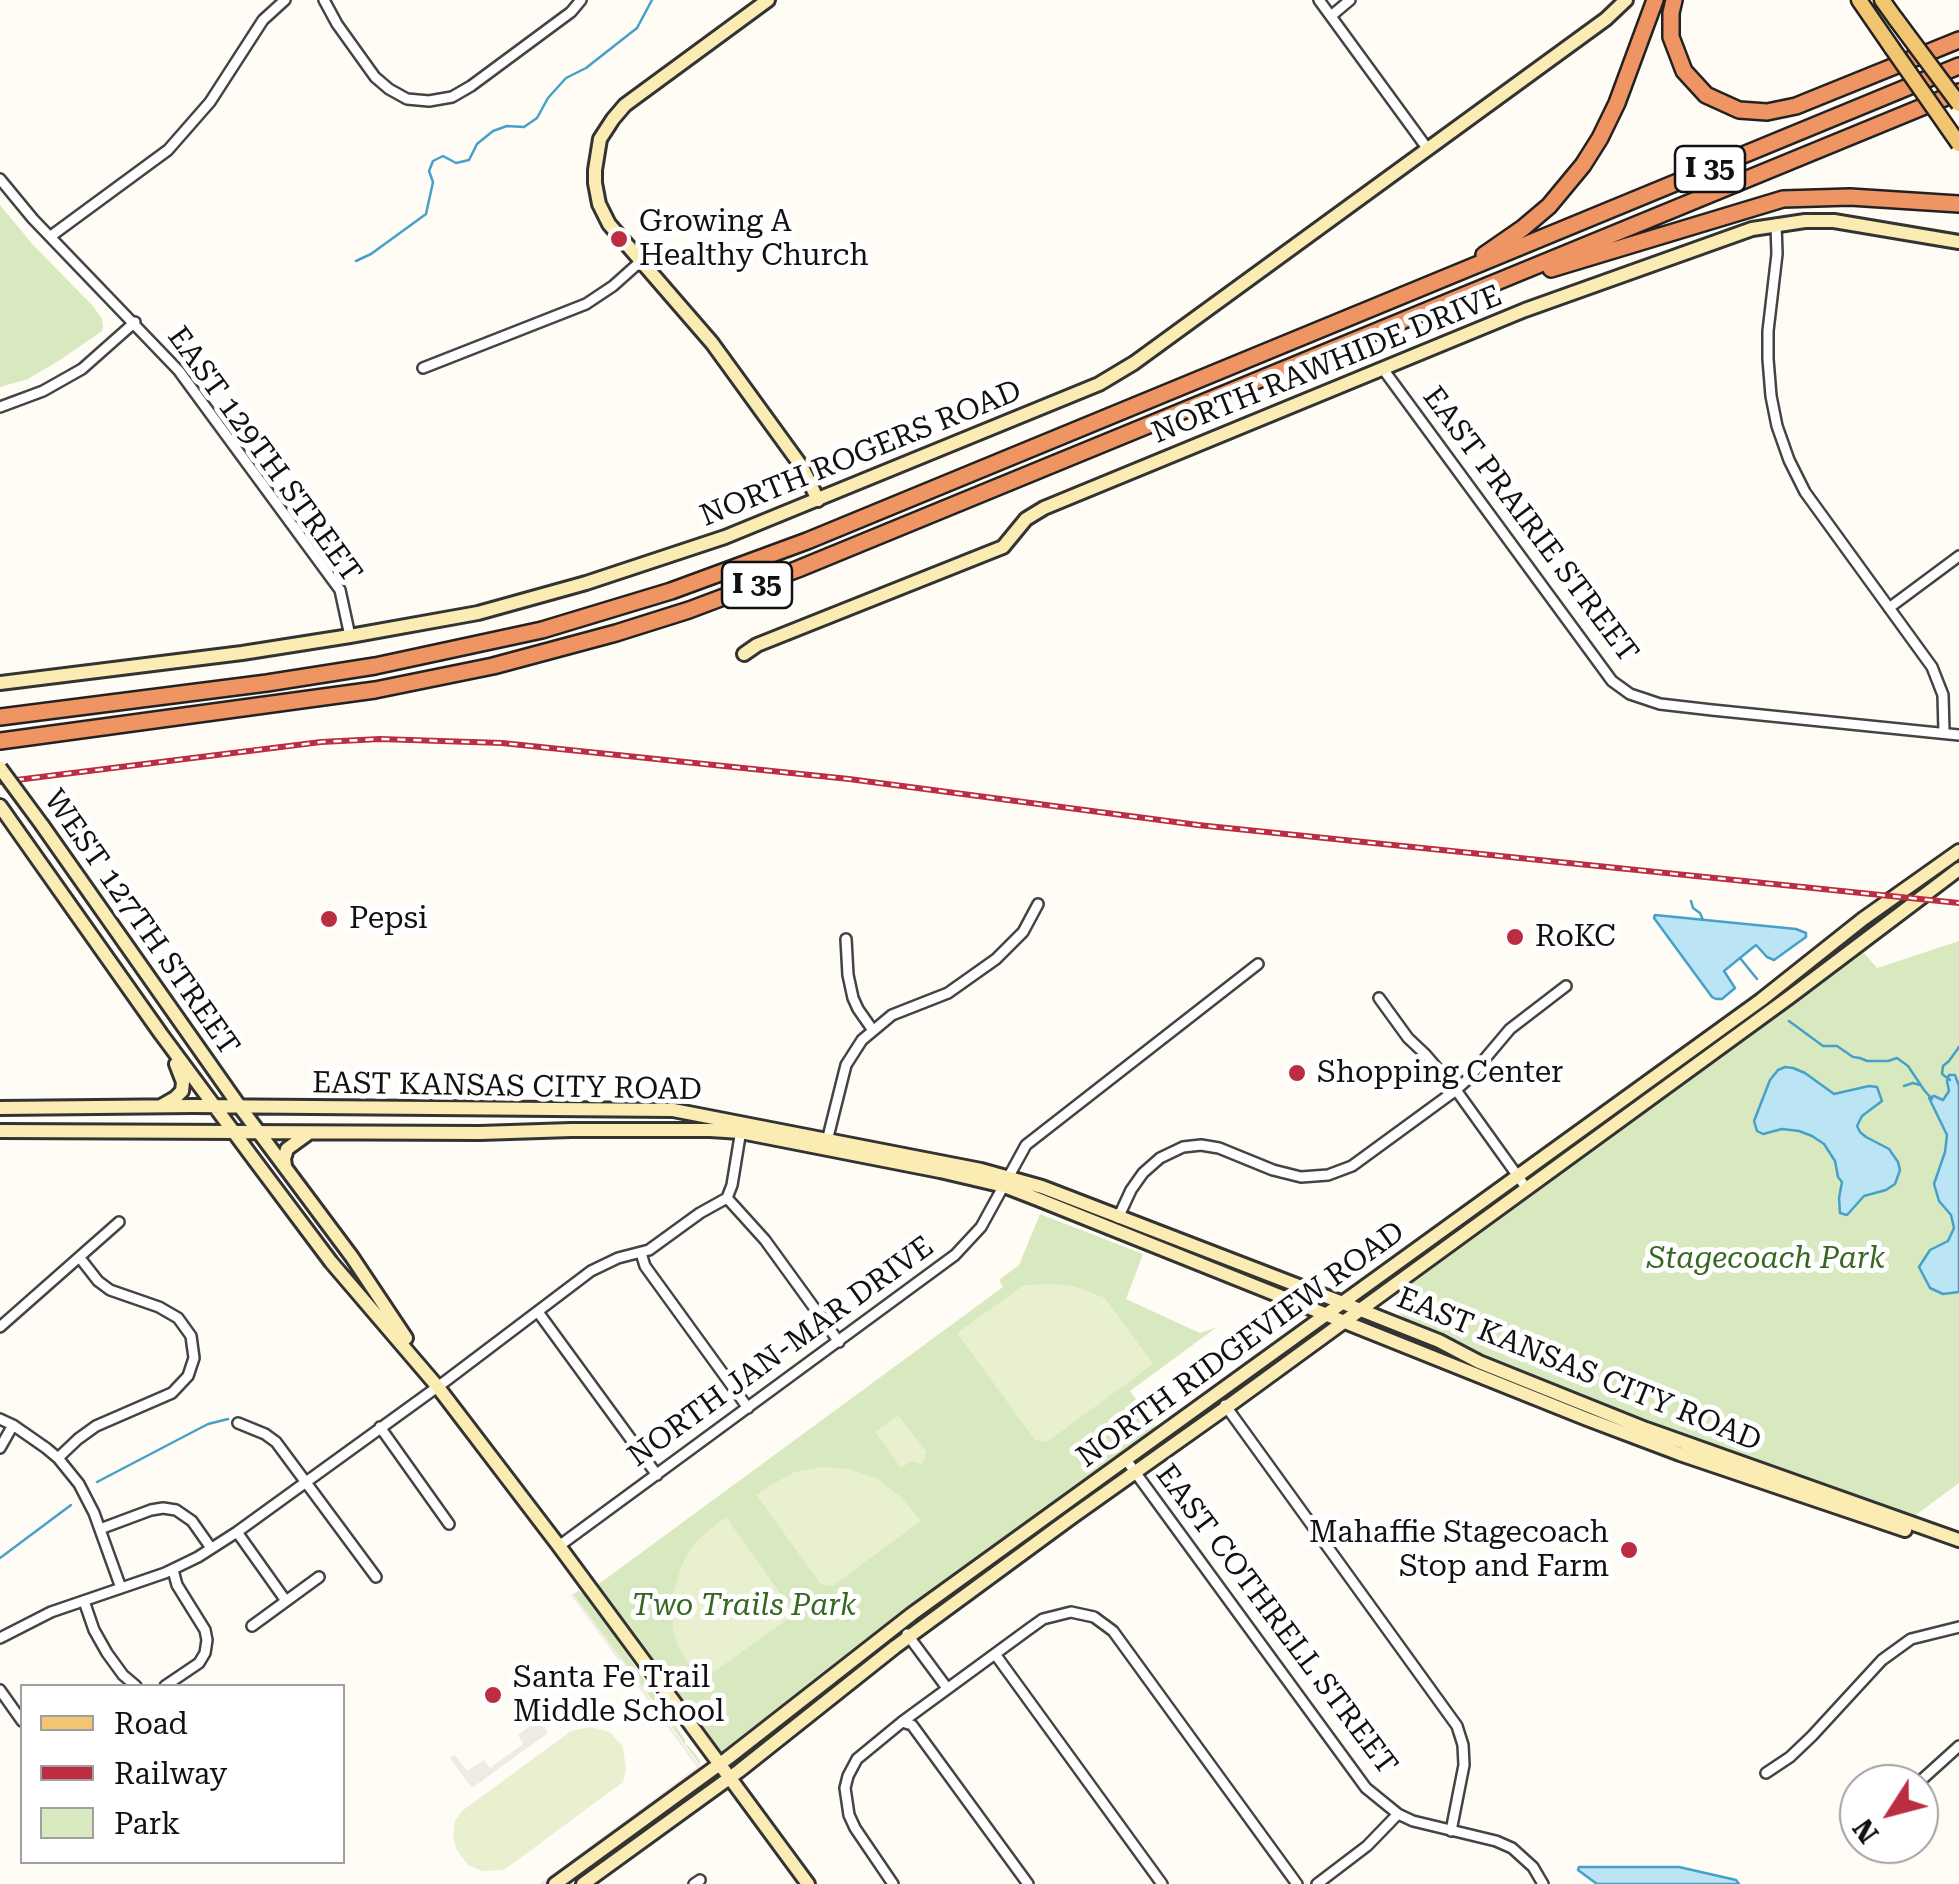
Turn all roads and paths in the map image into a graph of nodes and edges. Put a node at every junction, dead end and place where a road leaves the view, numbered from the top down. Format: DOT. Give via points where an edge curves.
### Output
graph roads {
  1 [pos="285,0"];
  2 [pos="324,0"];
  3 [pos="581,0"];
  4 [pos="768,0"];
  5 [pos="1319,0"];
  6 [pos="1350,0"];
  7 [pos="1626,0"];
  8 [pos="1656,0"];
  9 [pos="1674,0"];
  10 [pos="1859,0"];
  11 [pos="1882,0"];
  12 [pos="1331,16"];
  13 [pos="1959,40"];
  14 [pos="1959,66"];
  15 [pos="1959,92"];
  16 [pos="1959,104"];
  17 [pos="1959,144"];
  18 [pos="1427,148"];
  19 [pos="0,180"];
  20 [pos="1959,194"];
  21 [pos="1936,201"];
  22 [pos="1959,204"];
  23 [pos="1776,224"];
  24 [pos="52,236"];
  25 [pos="1959,242"];
  26 [pos="641,261"];
  27 [pos="1460,272"];
  28 [pos="1475,291"];
  29 [pos="135,322"];
  30 [pos="422,368"];
  31 [pos="1383,369"];
  32 [pos="0,407"];
  33 [pos="818,500"];
  34 [pos="1959,556"];
  35 [pos="1888,608"];
  36 [pos="350,636"];
  37 [pos="744,654"];
  38 [pos="0,683"];
  39 [pos="0,718"];
  40 [pos="1944,732"];
  41 [pos="1959,735"];
  42 [pos="0,741"];
  43 [pos="0,768"];
  44 [pos="0,806"];
  45 [pos="1959,851"];
  46 [pos="1959,868"];
  47 [pos="1038,904"];
  48 [pos="846,939"];
  49 [pos="1258,964"];
  50 [pos="1566,986"];
  51 [pos="1379,998"];
  52 [pos="872,1029"];
  53 [pos="161,1034"];
  54 [pos="1456,1090"];
  55 [pos="160,1106"];
  56 [pos="215,1107"];
  57 [pos="240,1107"];
  58 [pos="0,1108"];
  59 [pos="742,1128"];
  60 [pos="0,1130"];
  61 [pos="234,1132"];
  62 [pos="259,1132"];
  63 [pos="310,1133"];
  64 [pos="826,1144"];
  65 [pos="286,1169"];
  66 [pos="1517,1176"];
  67 [pos="1006,1182"];
  68 [pos="1527,1189"];
  69 [pos="727,1198"];
  70 [pos="119,1222"];
  71 [pos="1116,1223"];
  72 [pos="641,1252"];
  73 [pos="80,1258"];
  74 [pos="1343,1303"];
  75 [pos="1360,1310"];
  76 [pos="538,1312"];
  77 [pos="1328,1314"];
  78 [pos="1345,1321"];
  79 [pos="0,1327"];
  80 [pos="838,1342"];
  81 [pos="438,1386"];
  82 [pos="1218,1394"];
  83 [pos="748,1408"];
  84 [pos="1227,1408"];
  85 [pos="0,1420"];
  86 [pos="238,1423"];
  87 [pos="14,1425"];
  88 [pos="380,1427"];
  89 [pos="0,1448"];
  90 [pos="58,1458"];
  91 [pos="1127,1461"];
  92 [pos="1136,1474"];
  93 [pos="657,1475"];
  94 [pos="305,1481"];
  95 [pos="449,1524"];
  96 [pos="100,1528"];
  97 [pos="237,1532"];
  98 [pos="1959,1540"];
  99 [pos="559,1546"];
  100 [pos="212,1548"];
  101 [pos="1959,1549"];
  102 [pos="172,1570"];
  103 [pos="319,1577"];
  104 [pos="376,1577"];
  105 [pos="121,1588"];
  106 [pos="84,1600"];
  107 [pos="286,1601"];
  108 [pos="900,1623"];
  109 [pos="252,1626"];
  110 [pos="1959,1628"];
  111 [pos="910,1637"];
  112 [pos="0,1638"];
  113 [pos="995,1654"];
  114 [pos="134,1684"];
  115 [pos="168,1684"];
  116 [pos="947,1688"];
  117 [pos="0,1690"];
  118 [pos="20,1718"];
  119 [pos="902,1722"];
  120 [pos="1959,1746"];
  121 [pos="719,1764"];
  122 [pos="1939,1764"];
  123 [pos="1766,1773"];
  124 [pos="729,1778"];
  125 [pos="1398,1814"];
  126 [pos="1450,1831"];
  127 [pos="555,1884"];
  128 [pos="582,1884"];
  129 [pos="808,1884"];
  130 [pos="894,1884"];
  131 [pos="1028,1884"];
  132 [pos="1162,1884"];
  133 [pos="1297,1884"];
  134 [pos="1317,1884"];
  135 [pos="1544,1884"];
  1 -- 24 [label="street" via="263,20 176,143"];
  2 -- 3 [label="street" via="375,77 407,99 429,101 471,86"];
  4 -- 26 [label="main road" via="634,98 600,140 599,204"];
  5 -- 12 [label="street"];
  6 -- 12 [label="street"];
  7 -- 18 [label="main road, NORTH ROGERS ROAD"];
  8 -- 27 [label="highway" via="1608,124 1573,180 1523,228"];
  9 -- 13 [label="highway" via="1671,37 1684,71 1706,95 1739,110 1796,106"];
  10 -- 17 [label="main road, bridge"];
  11 -- 16 [label="main road, bridge"];
  12 -- 18 [label="street"];
  14 -- 27 [label="highway, I 35"];
  15 -- 28 [label="highway, I 35"];
  18 -- 33 [label="main road, NORTH ROGERS ROAD" via="1119,373"];
  19 -- 24 [label="street, EAST 129TH STREET"];
  20 -- 21 [label="highway"];
  21 -- 22 [label="highway"];
  21 -- 28 [label="highway" via="1783,199"];
  23 -- 25 [label="main road, NORTH RAWHIDE DRIVE" via="1849,222"];
  23 -- 31 [label="main road, NORTH RAWHIDE DRIVE" via="1554,299"];
  23 -- 35 [label="street" via="1768,365 1778,426 1805,492"];
  24 -- 29 [label="street, EAST 129TH STREET"];
  26 -- 30 [label="street" via="586,304"];
  26 -- 33 [label="main road" via="712,343 802,466"];
  27 -- 39 [label="highway, I 35" via="807,540 614,610 376,666"];
  28 -- 42 [label="highway, I 35" via="765,582 616,633 376,690"];
  29 -- 32 [label="street" via="82,368"];
  29 -- 36 [label="street, EAST 129TH STREET" via="180,371 340,590"];
  31 -- 37 [label="main road, NORTH RAWHIDE DRIVE" via="1047,507 1026,519 1003,547"];
  31 -- 40 [label="street, EAST PRAIRIE STREET" via="1612,681 1630,694 1660,704"];
  33 -- 36 [label="main road, NORTH ROGERS ROAD" via="586,584 478,613"];
  34 -- 35 [label="street"];
  35 -- 40 [label="street" via="1937,677"];
  36 -- 38 [label="main road, NORTH ROGERS ROAD"];
  40 -- 41 [label="street, EAST PRAIRIE STREET"];
  43 -- 57 [label="main road, WEST 127TH STREET, bridge"];
  44 -- 53 [label="main road, WEST 127TH STREET"];
  45 -- 66 [label="main road, NORTH RIDGEVIEW ROAD"];
  46 -- 68 [label="main road, NORTH RIDGEVIEW ROAD"];
  47 -- 52 [label="street" via="996,959 948,993 901,1009"];
  48 -- 52 [label="street" via="850,986"];
  49 -- 67 [label="street, NORTH JAN-MAR DRIVE" via="1026,1145"];
  50 -- 54 [label="street" via="1510,1029"];
  51 -- 54 [label="street"];
  52 -- 64 [label="street" via="846,1066"];
  53 -- 55 [label="main road" via="183,1082 180,1093"];
  53 -- 56 [label="main road, WEST 127TH STREET"];
  54 -- 66 [label="street"];
  54 -- 71 [label="street" via="1362,1159 1328,1175 1282,1173 1208,1146 1175,1149 1143,1173"];
  55 -- 56 [label="main road, EAST KANSAS CITY ROAD"];
  55 -- 58 [label="main road, EAST KANSAS CITY ROAD"];
  56 -- 57 [label="main road, EAST KANSAS CITY ROAD"];
  56 -- 61 [label="main road, WEST 127TH STREET"];
  57 -- 59 [label="main road, EAST KANSAS CITY ROAD" via="674,1110"];
  57 -- 62 [label="main road, WEST 127TH STREET"];
  59 -- 63 [label="main road, EAST KANSAS CITY ROAD"];
  59 -- 64 [label="main road, EAST KANSAS CITY ROAD"];
  59 -- 69 [label="street"];
  60 -- 61 [label="main road, EAST KANSAS CITY ROAD"];
  61 -- 62 [label="main road, EAST KANSAS CITY ROAD"];
  61 -- 81 [label="main road, WEST 127TH STREET" via="331,1262"];
  62 -- 63 [label="main road, EAST KANSAS CITY ROAD"];
  62 -- 65 [label="main road, WEST 127TH STREET"];
  63 -- 65 [label="main road" via="286,1150"];
  64 -- 67 [label="main road, EAST KANSAS CITY ROAD"];
  65 -- 81 [label="main road, WEST 127TH STREET"];
  66 -- 68 [label="street"];
  66 -- 74 [label="main road, NORTH RIDGEVIEW ROAD"];
  67 -- 71 [label="main road, EAST KANSAS CITY ROAD" via="1042,1187"];
  67 -- 80 [label="street, NORTH JAN-MAR DRIVE" via="956,1255"];
  68 -- 75 [label="main road, NORTH RIDGEVIEW ROAD"];
  69 -- 72 [label="street"];
  69 -- 80 [label="street"];
  70 -- 73 [label="street"];
  71 -- 74 [label="main road, EAST KANSAS CITY ROAD"];
  71 -- 77 [label="main road, EAST KANSAS CITY ROAD"];
  72 -- 76 [label="street" via="599,1266"];
  72 -- 83 [label="street" via="644,1266"];
  73 -- 79 [label="street"];
  73 -- 90 [label="street" via="110,1290 178,1318 191,1336 194,1358 172,1393 96,1426"];
  74 -- 75 [label="main road, EAST KANSAS CITY ROAD"];
  74 -- 77 [label="main road, NORTH RIDGEVIEW ROAD"];
  75 -- 78 [label="main road, NORTH RIDGEVIEW ROAD"];
  75 -- 98 [label="main road, EAST KANSAS CITY ROAD" via="1646,1428"];
  76 -- 81 [label="street"];
  76 -- 93 [label="street"];
  77 -- 78 [label="main road, EAST KANSAS CITY ROAD"];
  77 -- 82 [label="main road, NORTH RIDGEVIEW ROAD"];
  78 -- 84 [label="main road, NORTH RIDGEVIEW ROAD"];
  78 -- 101 [label="main road, EAST KANSAS CITY ROAD" via="1680,1454"];
  80 -- 83 [label="street, NORTH JAN-MAR DRIVE"];
  81 -- 88 [label="street"];
  81 -- 99 [label="main road"];
  82 -- 84 [label="street"];
  82 -- 91 [label="main road, NORTH RIDGEVIEW ROAD"];
  83 -- 93 [label="street, NORTH JAN-MAR DRIVE"];
  84 -- 92 [label="main road, NORTH RIDGEVIEW ROAD"];
  84 -- 126 [label="street" via="1456,1726 1464,1764"];
  85 -- 87 [label="street"];
  86 -- 94 [label="street" via="276,1442"];
  87 -- 89 [label="street"];
  87 -- 90 [label="street"];
  88 -- 94 [label="street"];
  88 -- 95 [label="street"];
  90 -- 96 [label="street"];
  91 -- 92 [label="street, EAST COTHRELL STREET"];
  91 -- 108 [label="main road, NORTH RIDGEVIEW ROAD"];
  92 -- 111 [label="main road, NORTH RIDGEVIEW ROAD"];
  92 -- 125 [label="street, EAST COTHRELL STREET" via="1348,1766"];
  93 -- 99 [label="street, NORTH JAN-MAR DRIVE"];
  94 -- 97 [label="street"];
  94 -- 104 [label="street"];
  96 -- 100 [label="street" via="151,1510 176,1510"];
  96 -- 105 [label="street"];
  97 -- 100 [label="street"];
  97 -- 107 [label="street"];
  99 -- 121 [label="main road"];
  100 -- 102 [label="street"];
  102 -- 105 [label="street"];
  102 -- 115 [label="street" via="207,1640 199,1663"];
  103 -- 107 [label="street"];
  105 -- 106 [label="street"];
  106 -- 112 [label="street"];
  106 -- 114 [label="street" via="94,1630"];
  107 -- 109 [label="street"];
  108 -- 111 [label="street"];
  108 -- 121 [label="main road, NORTH RIDGEVIEW ROAD"];
  110 -- 123 [label="street" via="1910,1639 1882,1660 1812,1736"];
  111 -- 116 [label="street"];
  111 -- 124 [label="main road, NORTH RIDGEVIEW ROAD"];
  113 -- 116 [label="street"];
  113 -- 132 [label="street"];
  113 -- 133 [label="street" via="1044,1618 1070,1612 1094,1617 1113,1631"];
  116 -- 119 [label="street"];
  117 -- 118 [label="street"];
  119 -- 130 [label="street" via="857,1759 845,1788 855,1828"];
  119 -- 131 [label="street" via="912,1724"];
  120 -- 122 [label="street"];
  121 -- 124 [label="main road"];
  121 -- 127 [label="main road, NORTH RIDGEVIEW ROAD"];
  124 -- 128 [label="main road, NORTH RIDGEVIEW ROAD"];
  124 -- 129 [label="main road"];
  125 -- 126 [label="street, EAST COTHRELL STREET"];
  125 -- 134 [label="street"];
  126 -- 135 [label="street, EAST COTHRELL STREET" via="1512,1848"];
}
